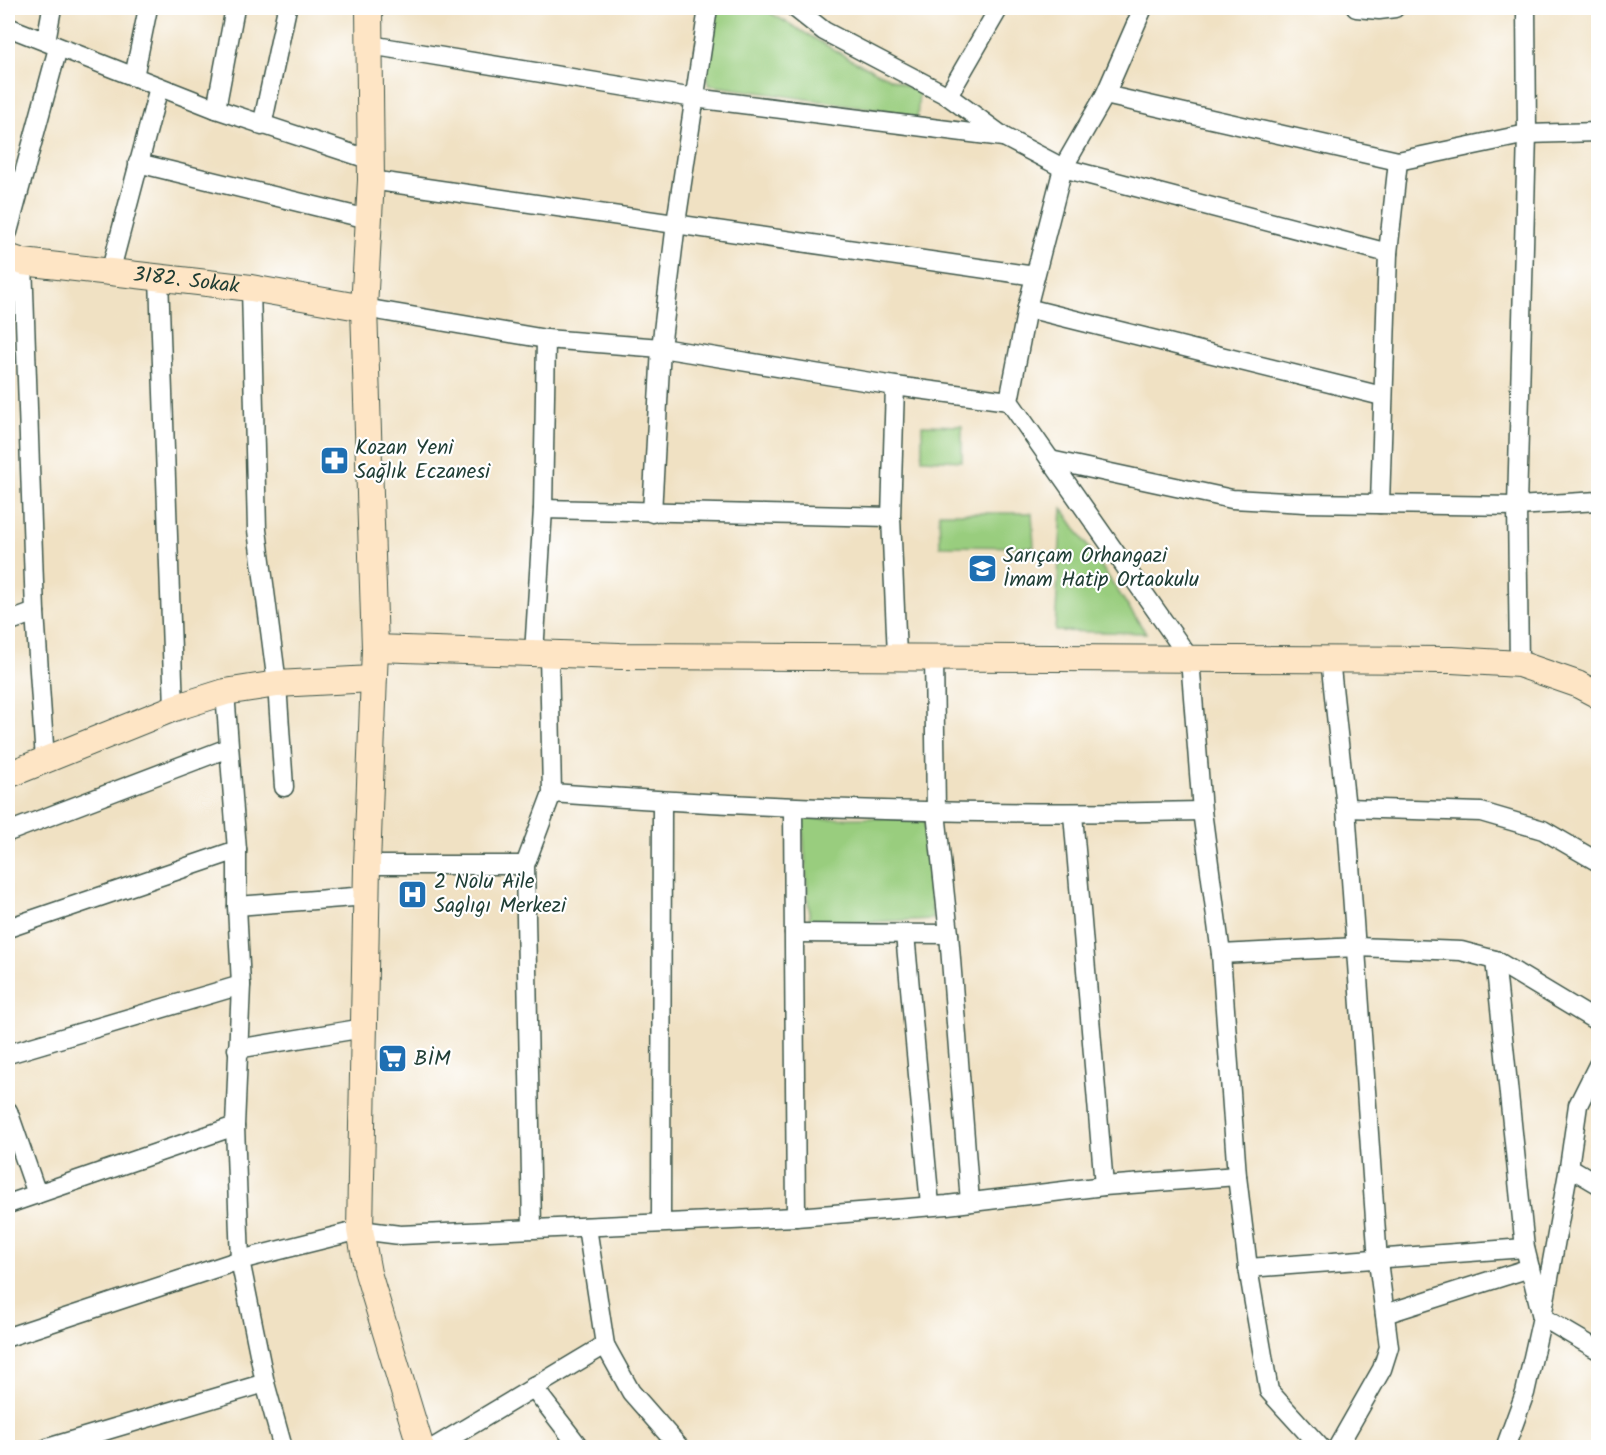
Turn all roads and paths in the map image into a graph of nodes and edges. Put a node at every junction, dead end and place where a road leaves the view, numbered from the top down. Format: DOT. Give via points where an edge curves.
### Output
graph roads {
  1 [pos="52,8"];
  2 [pos="148,8"];
  3 [pos="234,8"];
  4 [pos="287,8"];
  5 [pos="369,8"];
  6 [pos="708,8"];
  7 [pos="795,8"];
  8 [pos="999,8"];
  9 [pos="1143,8"];
  10 [pos="1356,8"];
  11 [pos="1395,8"];
  12 [pos="1526,8"];
  13 [pos="8,27"];
  14 [pos="52,44"];
  15 [pos="370,45"];
  16 [pos="134,77"];
  17 [pos="159,87"];
  18 [pos="1105,95"];
  19 [pos="948,96"];
  20 [pos="694,98"];
  21 [pos="216,109"];
  22 [pos="261,126"];
  23 [pos="1599,132"];
  24 [pos="1527,134"];
  25 [pos="1004,137"];
  26 [pos="1398,160"];
  27 [pos="138,163"];
  28 [pos="1063,168"];
  29 [pos="371,170"];
  30 [pos="368,219"];
  31 [pos="676,224"];
  32 [pos="8,232"];
  33 [pos="1388,253"];
  34 [pos="15,260"];
  35 [pos="110,273"];
  36 [pos="1035,276"];
  37 [pos="159,278"];
  38 [pos="251,288"];
  39 [pos="364,308"];
  40 [pos="1027,308"];
  41 [pos="546,339"];
  42 [pos="661,348"];
  43 [pos="895,386"];
  44 [pos="1382,396"];
  45 [pos="1009,401"];
  46 [pos="1050,460"];
  47 [pos="1599,501"];
  48 [pos="1380,504"];
  49 [pos="1517,506"];
  50 [pos="543,509"];
  51 [pos="652,513"];
  52 [pos="891,517"];
  53 [pos="35,612"];
  54 [pos="8,622"];
  55 [pos="375,648"];
  56 [pos="541,654"];
  57 [pos="897,656"];
  58 [pos="934,656"];
  59 [pos="1190,659"];
  60 [pos="1330,660"];
  61 [pos="1519,664"];
  62 [pos="372,679"];
  63 [pos="277,684"];
  64 [pos="225,692"];
  65 [pos="1599,695"];
  66 [pos="174,708"];
  67 [pos="228,748"];
  68 [pos="45,760"];
  69 [pos="8,775"];
  70 [pos="284,787"];
  71 [pos="552,793"];
  72 [pos="662,801"];
  73 [pos="794,808"];
  74 [pos="1346,808"];
  75 [pos="1202,811"];
  76 [pos="936,812"];
  77 [pos="1073,814"];
  78 [pos="8,832"];
  79 [pos="237,850"];
  80 [pos="1599,862"];
  81 [pos="367,865"];
  82 [pos="525,865"];
  83 [pos="368,896"];
  84 [pos="237,906"];
  85 [pos="8,928"];
  86 [pos="794,933"];
  87 [pos="905,934"];
  88 [pos="949,934"];
  89 [pos="1357,947"];
  90 [pos="1221,954"];
  91 [pos="1495,960"];
  92 [pos="241,985"];
  93 [pos="1599,1022"];
  94 [pos="364,1028"];
  95 [pos="237,1049"];
  96 [pos="8,1054"];
  97 [pos="1599,1065"];
  98 [pos="8,1111"];
  99 [pos="235,1126"];
  100 [pos="1569,1167"];
  101 [pos="1237,1176"];
  102 [pos="1599,1184"];
  103 [pos="1104,1186"];
  104 [pos="37,1194"];
  105 [pos="969,1202"];
  106 [pos="8,1204"];
  107 [pos="930,1205"];
  108 [pos="796,1217"];
  109 [pos="661,1222"];
  110 [pos="587,1227"];
  111 [pos="532,1228"];
  112 [pos="360,1230"];
  113 [pos="1525,1248"];
  114 [pos="240,1260"];
  115 [pos="1377,1261"];
  116 [pos="1248,1268"];
  117 [pos="1530,1268"];
  118 [pos="1385,1314"];
  119 [pos="1542,1317"];
  120 [pos="8,1337"];
  121 [pos="605,1345"];
  122 [pos="1599,1350"];
  123 [pos="265,1383"];
  124 [pos="533,1387"];
  125 [pos="1507,1447"];
  126 [pos="46,1448"];
  127 [pos="283,1448"];
  128 [pos="422,1448"];
  129 [pos="432,1448"];
  130 [pos="580,1448"];
  131 [pos="680,1448"];
  132 [pos="1321,1448"];
  133 [pos="1337,1448"];
  1 -- 14 [label="street"];
  2 -- 16 [label="street"];
  3 -- 21 [label="street"];
  4 -- 22 [label="street"];
  5 -- 15 [label="main road"];
  6 -- 20 [label="street"];
  7 -- 19 [label="street" via="824,31"];
  8 -- 19 [label="street"];
  9 -- 18 [label="street"];
  10 -- 11 [label="street"];
  12 -- 24 [label="street"];
  13 -- 14 [label="street"];
  14 -- 16 [label="street"];
  14 -- 32 [label="street"];
  15 -- 20 [label="street"];
  15 -- 29 [label="main road"];
  16 -- 17 [label="street"];
  17 -- 21 [label="street"];
  17 -- 27 [label="street"];
  18 -- 26 [label="street"];
  18 -- 28 [label="street"];
  19 -- 25 [label="street"];
  20 -- 25 [label="street"];
  20 -- 31 [label="street"];
  21 -- 22 [label="street"];
  22 -- 29 [label="street"];
  23 -- 24 [label="street"];
  24 -- 26 [label="street"];
  24 -- 49 [label="street"];
  25 -- 28 [label="street"];
  26 -- 33 [label="street"];
  27 -- 30 [label="street"];
  27 -- 35 [label="street"];
  28 -- 33 [label="street"];
  28 -- 36 [label="street"];
  29 -- 30 [label="main road"];
  29 -- 31 [label="street"];
  30 -- 39 [label="main road"];
  31 -- 36 [label="street"];
  31 -- 42 [label="street"];
  33 -- 44 [label="street"];
  34 -- 35 [label="main road, 3182. Sokak"];
  34 -- 53 [label="street"];
  35 -- 37 [label="main road, 3182. Sokak"];
  36 -- 40 [label="street"];
  37 -- 38 [label="main road, 3182. Sokak"];
  37 -- 66 [label="street"];
  38 -- 39 [label="main road, 3182. Sokak"];
  38 -- 63 [label="street" via="257,530"];
  39 -- 41 [label="street"];
  39 -- 55 [label="main road"];
  40 -- 44 [label="street"];
  40 -- 45 [label="street"];
  41 -- 42 [label="street"];
  41 -- 50 [label="street"];
  42 -- 43 [label="street"];
  42 -- 51 [label="street"];
  43 -- 45 [label="street"];
  43 -- 52 [label="street"];
  44 -- 48 [label="street"];
  45 -- 46 [label="street"];
  46 -- 48 [label="street" via="1232,499"];
  46 -- 59 [label="street"];
  47 -- 49 [label="street"];
  48 -- 49 [label="street"];
  49 -- 61 [label="street"];
  50 -- 51 [label="street"];
  50 -- 56 [label="street"];
  51 -- 52 [label="street"];
  52 -- 57 [label="street"];
  53 -- 54 [label="street"];
  53 -- 68 [label="street"];
  55 -- 56 [label="main road"];
  55 -- 62 [label="main road"];
  56 -- 57 [label="main road"];
  56 -- 71 [label="street"];
  57 -- 58 [label="main road"];
  58 -- 59 [label="main road"];
  58 -- 76 [label="street"];
  59 -- 60 [label="main road"];
  59 -- 75 [label="street"];
  60 -- 61 [label="main road"];
  60 -- 74 [label="street"];
  61 -- 65 [label="main road"];
  62 -- 63 [label="main road"];
  62 -- 81 [label="main road"];
  63 -- 64 [label="main road"];
  63 -- 70 [label="street"];
  64 -- 66 [label="main road"];
  64 -- 67 [label="street"];
  66 -- 68 [label="main road"];
  67 -- 78 [label="street"];
  67 -- 79 [label="street"];
  68 -- 69 [label="main road"];
  71 -- 72 [label="street"];
  71 -- 82 [label="street"];
  72 -- 73 [label="street"];
  72 -- 109 [label="street"];
  73 -- 76 [label="street"];
  73 -- 86 [label="street"];
  74 -- 80 [label="street" via="1481,812 1543,830"];
  74 -- 89 [label="street"];
  75 -- 77 [label="street"];
  75 -- 90 [label="street"];
  76 -- 77 [label="street"];
  76 -- 88 [label="street"];
  77 -- 103 [label="street"];
  79 -- 84 [label="street"];
  79 -- 85 [label="street"];
  81 -- 82 [label="street"];
  81 -- 83 [label="main road"];
  82 -- 111 [label="street"];
  83 -- 84 [label="street"];
  83 -- 94 [label="main road"];
  84 -- 92 [label="street"];
  86 -- 87 [label="street"];
  86 -- 108 [label="street"];
  87 -- 88 [label="street"];
  87 -- 107 [label="street"];
  88 -- 105 [label="street"];
  89 -- 90 [label="street"];
  89 -- 91 [label="street" via="1461,951"];
  89 -- 115 [label="street"];
  90 -- 101 [label="street"];
  91 -- 93 [label="street"];
  91 -- 113 [label="street"];
  92 -- 95 [label="street"];
  92 -- 96 [label="street"];
  94 -- 95 [label="street"];
  94 -- 112 [label="main road"];
  95 -- 99 [label="street"];
  97 -- 100 [label="street" via="1578,1105"];
  98 -- 104 [label="street"];
  99 -- 104 [label="street"];
  99 -- 114 [label="street"];
  100 -- 102 [label="street"];
  100 -- 119 [label="street"];
  101 -- 103 [label="street"];
  101 -- 116 [label="street"];
  103 -- 105 [label="street"];
  104 -- 106 [label="street"];
  105 -- 107 [label="street"];
  107 -- 108 [label="street"];
  108 -- 109 [label="street"];
  109 -- 110 [label="street"];
  110 -- 111 [label="street"];
  110 -- 121 [label="street"];
  111 -- 112 [label="street" via="400,1235"];
  112 -- 114 [label="street"];
  112 -- 128 [label="main road" via="368,1273"];
  113 -- 115 [label="street"];
  113 -- 117 [label="street"];
  114 -- 120 [label="street"];
  114 -- 123 [label="street"];
  115 -- 116 [label="street"];
  115 -- 118 [label="street"];
  116 -- 132 [label="street" via="1269,1391"];
  117 -- 118 [label="street"];
  117 -- 119 [label="street"];
  118 -- 133 [label="street" via="1389,1347 1382,1369"];
  119 -- 122 [label="street"];
  119 -- 125 [label="street" via="1525,1393"];
  121 -- 124 [label="street"];
  121 -- 131 [label="street" via="631,1392"];
  123 -- 126 [label="street"];
  123 -- 127 [label="street"];
  124 -- 129 [label="street"];
  124 -- 130 [label="street"];
}
